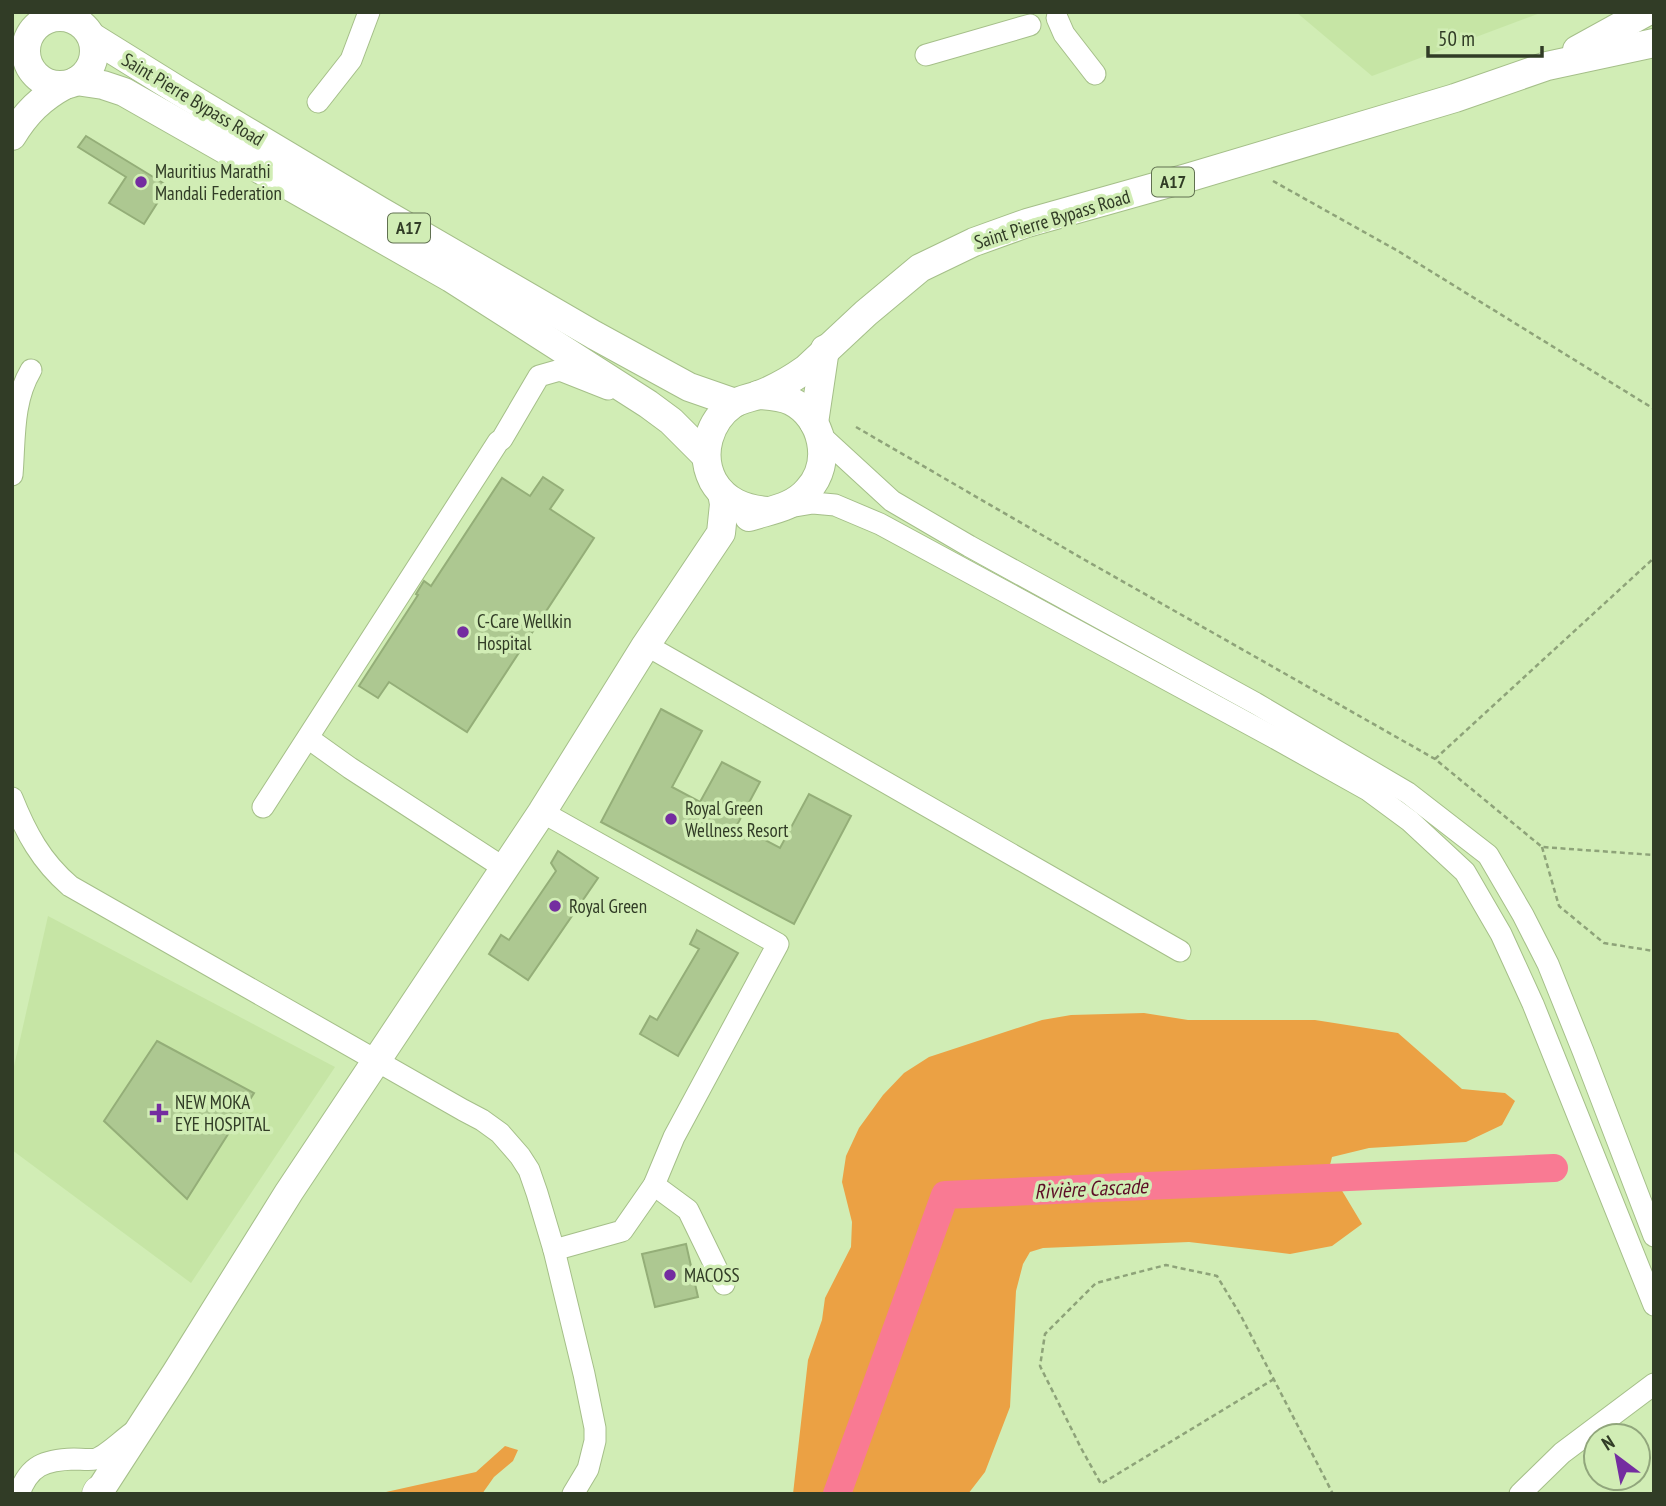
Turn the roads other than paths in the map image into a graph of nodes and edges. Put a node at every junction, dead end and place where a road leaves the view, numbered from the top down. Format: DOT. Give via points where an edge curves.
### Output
graph roads {
  1 [pos="369,12"];
  2 [pos="1646,12"];
  3 [pos="52,15"];
  4 [pos="1068,15"];
  5 [pos="1027,18"];
  6 [pos="92,37"];
  7 [pos="1654,43"];
  8 [pos="21,48"];
  9 [pos="926,55"];
  10 [pos="1546,66"];
  11 [pos="1095,74"];
  12 [pos="70,83"];
  13 [pos="318,102"];
  14 [pos="12,136"];
  15 [pos="825,349"];
  16 [pos="31,370"];
  17 [pos="747,399"];
  18 [pos="648,404"];
  19 [pos="817,429"];
  20 [pos="706,456"];
  21 [pos="12,475"];
  22 [pos="722,492"];
  23 [pos="772,510"];
  24 [pos="721,533"];
  25 [pos="646,645"];
  26 [pos="308,737"];
  27 [pos="12,798"];
  28 [pos="263,807"];
  29 [pos="542,812"];
  30 [pos="503,868"];
  31 [pos="1180,951"];
  32 [pos="377,1062"];
  33 [pos="654,1185"];
  34 [pos="1654,1236"];
  35 [pos="554,1251"];
  36 [pos="724,1284"];
  37 [pos="1654,1305"];
  38 [pos="1654,1384"];
  39 [pos="144,1422"];
  40 [pos="98,1493"];
  41 [pos="19,1494"];
  42 [pos="573,1494"];
  43 [pos="1520,1494"];
  1 -- 13 [label="street" via="351,60"];
  2 -- 10 [label="main road, A17"];
  3 -- 6 [label="main road, A17" via="76,20"];
  3 -- 8 [label="main road, A17"];
  4 -- 5 [label="street"];
  4 -- 11 [label="street" via="1064,34"];
  5 -- 9 [label="street"];
  6 -- 12 [label="main road" via="90,67"];
  6 -- 17 [label="main road, Saint Pierre Bypass Road / A17" via="594,335 689,387"];
  7 -- 10 [label="main road, A17"];
  8 -- 12 [label="main road, A17" via="38,77 55,85"];
  10 -- 15 [label="main road, Saint Pierre Bypass Road / A17" via="1455,98 974,242 920,268"];
  12 -- 14 [label="main road" via="46,95"];
  12 -- 18 [label="main road, Saint Pierre Bypass Road / A17" via="124,92 451,278"];
  15 -- 17 [label="main road, A17" via="806,369"];
  15 -- 19 [label="main road"];
  16 -- 21 [label="street" via="16,412"];
  17 -- 19 [label="main road, A17" via="775,396 790,401 804,410"];
  17 -- 20 [label="main road, A17" via="713,425"];
  18 -- 20 [label="main road, A17"];
  18 -- 26 [label="street" via="560,370 539,376"];
  19 -- 23 [label="main road" via="822,453 819,472 795,502"];
  19 -- 34 [label="street" via="892,501 1408,793 1488,855 1548,964"];
  20 -- 22 [label="main road, A17"];
  22 -- 23 [label="main road" via="750,509"];
  22 -- 24 [label="main road"];
  23 -- 24 [label="main road"];
  23 -- 37 [label="street" via="813,503 835,505 880,524 1368,790 1419,830 1465,872 1501,934"];
  24 -- 25 [label="main road"];
  25 -- 29 [label="main road"];
  25 -- 31 [label="street"];
  26 -- 28 [label="street"];
  26 -- 30 [label="street"];
  27 -- 32 [label="street" via="38,851 70,886"];
  29 -- 30 [label="main road"];
  29 -- 33 [label="street" via="778,944 674,1137"];
  30 -- 32 [label="main road"];
  32 -- 35 [label="street" via="482,1120 511,1144 529,1170"];
  32 -- 39 [label="main road"];
  33 -- 35 [label="street" via="622,1231"];
  33 -- 36 [label="street" via="688,1210"];
  35 -- 42 [label="street" via="594,1428 589,1469"];
  38 -- 43 [label="street" via="1562,1453"];
  39 -- 40 [label="main road"];
  39 -- 41 [label="street" via="96,1459 54,1460 36,1467"];
}
